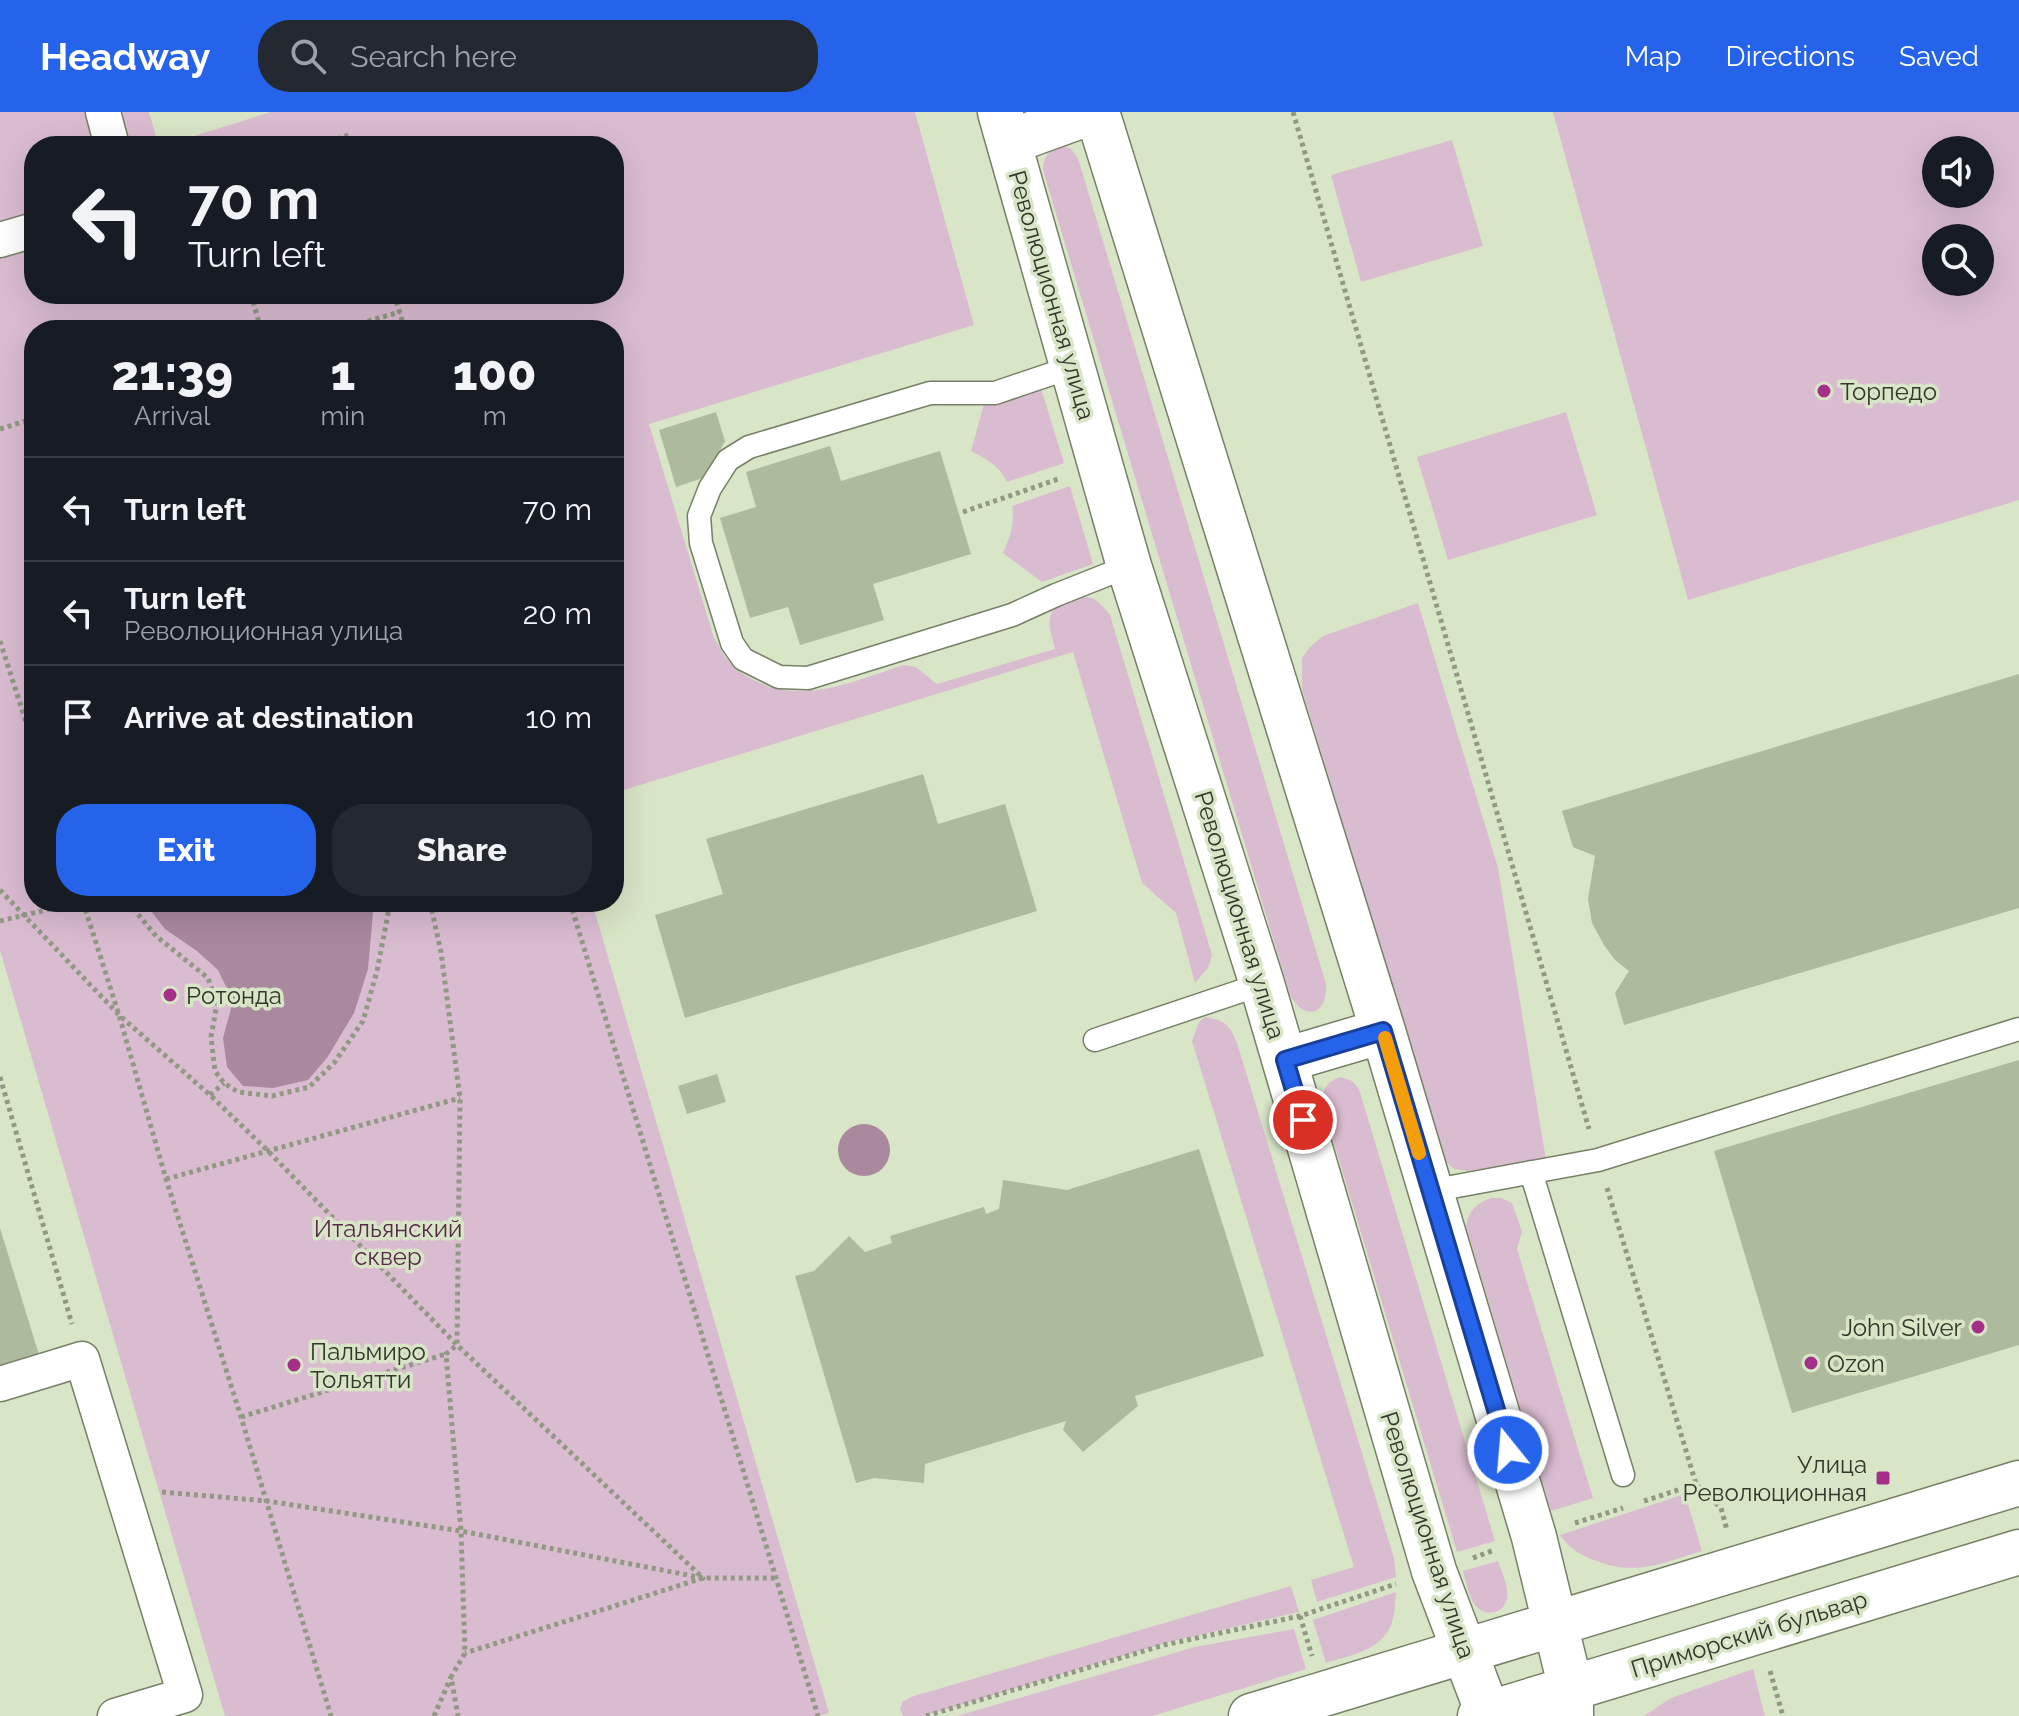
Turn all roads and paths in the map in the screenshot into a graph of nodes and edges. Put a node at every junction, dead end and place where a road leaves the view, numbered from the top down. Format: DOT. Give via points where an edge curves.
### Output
graph roads {
  1 [pos="103,112"];
  2 [pos="1095,112"];
  3 [pos="1293,112"];
  4 [pos="1005,127"];
  5 [pos="109,136"];
  6 [pos="24,233"];
  7 [pos="0,240"];
  8 [pos="397,304"];
  9 [pos="400,312"];
  10 [pos="372,320"];
  11 [pos="402,320"];
  12 [pos="1072,367"];
  13 [pos="24,421"];
  14 [pos="0,429"];
  15 [pos="1100,464"];
  16 [pos="963,512"];
  17 [pos="1129,566"];
  18 [pos="0,641"];
  19 [pos="24,716"];
  20 [pos="0,890"];
  21 [pos="38,912"];
  22 [pos="84,912"];
  23 [pos="136,912"];
  24 [pos="388,912"];
  25 [pos="432,912"];
  26 [pos="573,912"];
  27 [pos="0,921"];
  28 [pos="1262,984"];
  29 [pos="119,1015"];
  30 [pos="2019,1029"];
  31 [pos="1383,1031"];
  32 [pos="1095,1040"];
  33 [pos="1285,1060"];
  34 [pos="0,1077"];
  35 [pos="224,1083"];
  36 [pos="210,1095"];
  37 [pos="460,1098"];
  38 [pos="267,1150"];
  39 [pos="1598,1160"];
  40 [pos="1531,1172"];
  41 [pos="166,1179"];
  42 [pos="1430,1191"];
  43 [pos="457,1345"];
  44 [pos="446,1354"];
  45 [pos="82,1359"];
  46 [pos="0,1384"];
  47 [pos="241,1417"];
  48 [pos="1623,1475"];
  49 [pos="2019,1483"];
  50 [pos="122,1488"];
  51 [pos="267,1501"];
  52 [pos="461,1531"];
  53 [pos="1730,1539"];
  54 [pos="2019,1552"];
  55 [pos="703,1578"];
  56 [pos="778,1578"];
  57 [pos="1398,1583"];
  58 [pos="1300,1616"];
  59 [pos="1556,1624"];
  60 [pos="1465,1652"];
  61 [pos="465,1653"];
  62 [pos="1766,1659"];
  63 [pos="1315,1668"];
  64 [pos="451,1677"];
  65 [pos="1571,1702"];
  66 [pos="1485,1715"];
  67 [pos="115,1716"];
  68 [pos="331,1716"];
  69 [pos="434,1716"];
  70 [pos="458,1716"];
  71 [pos="818,1716"];
  72 [pos="926,1716"];
  73 [pos="1251,1716"];
  74 [pos="1783,1716"];
  1 -- 5 [label="street"];
  2 -- 4 [label="main road"];
  2 -- 31 [label="main road"];
  3 -- 39 [label="path"];
  4 -- 12 [label="main road, Революционная улица"];
  6 -- 7 [label="street"];
  8 -- 9 [label="path"];
  9 -- 10 [label="path"];
  9 -- 11 [label="path"];
  12 -- 15 [label="main road, Революционная улица"];
  12 -- 17 [label="lane" via="995,393 930,393 749,447 728,460 710,488 699,516 701,543 732,643 743,659 779,677 808,678 1012,615"];
  13 -- 14 [label="path"];
  15 -- 16 [label="path"];
  15 -- 17 [label="main road, Революционная улица"];
  17 -- 28 [label="main road, Революционная улица"];
  18 -- 19 [label="path"];
  20 -- 29 [label="path"];
  21 -- 27 [label="path"];
  22 -- 29 [label="path"];
  23 -- 35 [label="path" via="156,936 208,978 217,1004 211,1037 215,1071"];
  24 -- 35 [label="path" via="363,1021 334,1063 309,1087 272,1096 238,1092"];
  25 -- 37 [label="path"];
  26 -- 56 [label="path"];
  28 -- 32 [label="lane"];
  28 -- 33 [label="main road, Революционная улица"];
  29 -- 36 [label="path"];
  29 -- 41 [label="path"];
  30 -- 39 [label="lane"];
  31 -- 33 [label="main road"];
  31 -- 42 [label="main road"];
  33 -- 60 [label="main road, Революционная улица" via="1434,1571"];
  34 -- 45 [label="path"];
  35 -- 36 [label="path"];
  36 -- 38 [label="path"];
  37 -- 38 [label="path"];
  37 -- 43 [label="path"];
  38 -- 41 [label="path"];
  38 -- 43 [label="path"];
  39 -- 40 [label="lane"];
  39 -- 53 [label="path" via="1696,1484 1721,1508"];
  40 -- 42 [label="lane"];
  40 -- 48 [label="lane"];
  41 -- 47 [label="path"];
  42 -- 59 [label="main road"];
  43 -- 44 [label="path"];
  43 -- 55 [label="path"];
  44 -- 47 [label="path"];
  44 -- 52 [label="path"];
  45 -- 46 [label="street"];
  45 -- 50 [label="street"];
  47 -- 51 [label="path"];
  49 -- 59 [label="main road"];
  50 -- 51 [label="path"];
  50 -- 67 [label="street" via="185,1695"];
  51 -- 52 [label="path"];
  51 -- 68 [label="path"];
  52 -- 55 [label="path"];
  52 -- 61 [label="path"];
  54 -- 65 [label="main road, Приморский бульвар"];
  55 -- 56 [label="path"];
  55 -- 61 [label="path"];
  56 -- 71 [label="path"];
  57 -- 58 [label="path"];
  58 -- 63 [label="path"];
  58 -- 72 [label="path" via="1164,1645"];
  59 -- 60 [label="main road"];
  59 -- 65 [label="main road"];
  60 -- 66 [label="main road, Революционная улица"];
  60 -- 73 [label="main road"];
  61 -- 64 [label="path"];
  62 -- 74 [label="path"];
  64 -- 69 [label="path"];
  64 -- 70 [label="path"];
  65 -- 66 [label="main road, Приморский бульвар"];
}
